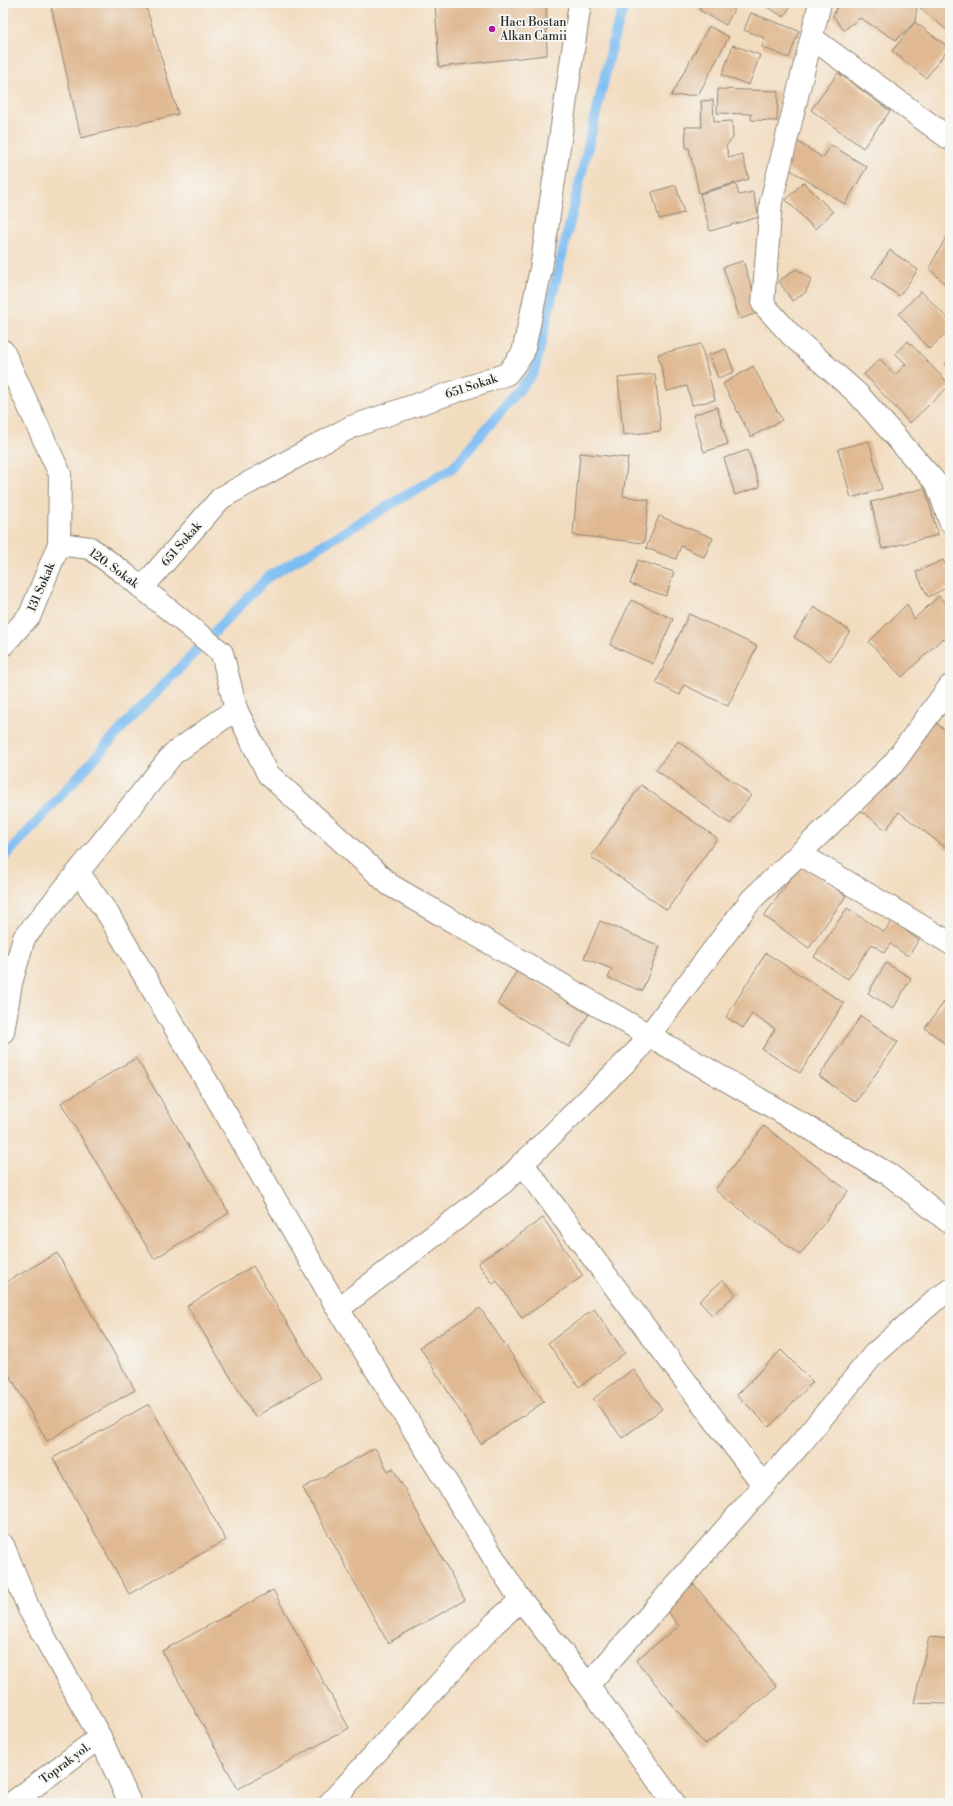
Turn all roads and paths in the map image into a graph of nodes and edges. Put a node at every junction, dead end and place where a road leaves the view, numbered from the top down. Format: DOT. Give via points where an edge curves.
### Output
graph roads {
  1 [pos="580,3"];
  2 [pos="820,3"];
  3 [pos="812,38"];
  4 [pos="950,139"];
  5 [pos="3,351"];
  6 [pos="950,521"];
  7 [pos="59,544"];
  8 [pos="142,588"];
  9 [pos="3,645"];
  10 [pos="950,686"];
  11 [pos="236,709"];
  12 [pos="800,854"];
  13 [pos="78,872"];
  14 [pos="950,943"];
  15 [pos="3,1032"];
  16 [pos="649,1035"];
  17 [pos="522,1163"];
  18 [pos="950,1223"];
  19 [pos="950,1290"];
  20 [pos="338,1309"];
  21 [pos="764,1486"];
  22 [pos="3,1544"];
  23 [pos="521,1600"];
  24 [pos="588,1685"];
  25 [pos="100,1736"];
  26 [pos="12,1803"];
  27 [pos="130,1803"];
  28 [pos="330,1803"];
  29 [pos="674,1803"];
  1 -- 8 [label="street, 651 Sokak" via="541,269 523,353 507,374 351,427 221,498"];
  2 -- 3 [label="street"];
  3 -- 4 [label="street"];
  3 -- 6 [label="street" via="771,202 763,304 791,335 858,394 937,484"];
  5 -- 7 [label="street" via="60,474"];
  7 -- 8 [label="street, 120. Sokak" via="90,548"];
  7 -- 9 [label="street, 131 Sokak" via="30,614"];
  8 -- 11 [label="street, 120. Sokak" via="222,652"];
  10 -- 12 [label="street" via="893,764"];
  11 -- 13 [label="street" via="173,754"];
  11 -- 16 [label="street, 120. Sokak" via="268,774 390,885"];
  12 -- 14 [label="street"];
  12 -- 16 [label="street" via="751,900"];
  13 -- 15 [label="street" via="24,938 11,983"];
  13 -- 20 [label="street" via="108,914"];
  16 -- 17 [label="street" via="638,1050"];
  16 -- 18 [label="street, 120. Sokak" via="890,1175"];
  17 -- 20 [label="street" via="504,1182"];
  17 -- 21 [label="street"];
  19 -- 21 [label="street" via="935,1300 874,1354"];
  20 -- 23 [label="street"];
  21 -- 24 [label="street"];
  22 -- 25 [label="street" via="29,1609"];
  23 -- 24 [label="street"];
  23 -- 28 [label="street" via="494,1624"];
  24 -- 29 [label="street"];
  25 -- 26 [label="street, Toprak yol."];
  25 -- 27 [label="street"];
}
